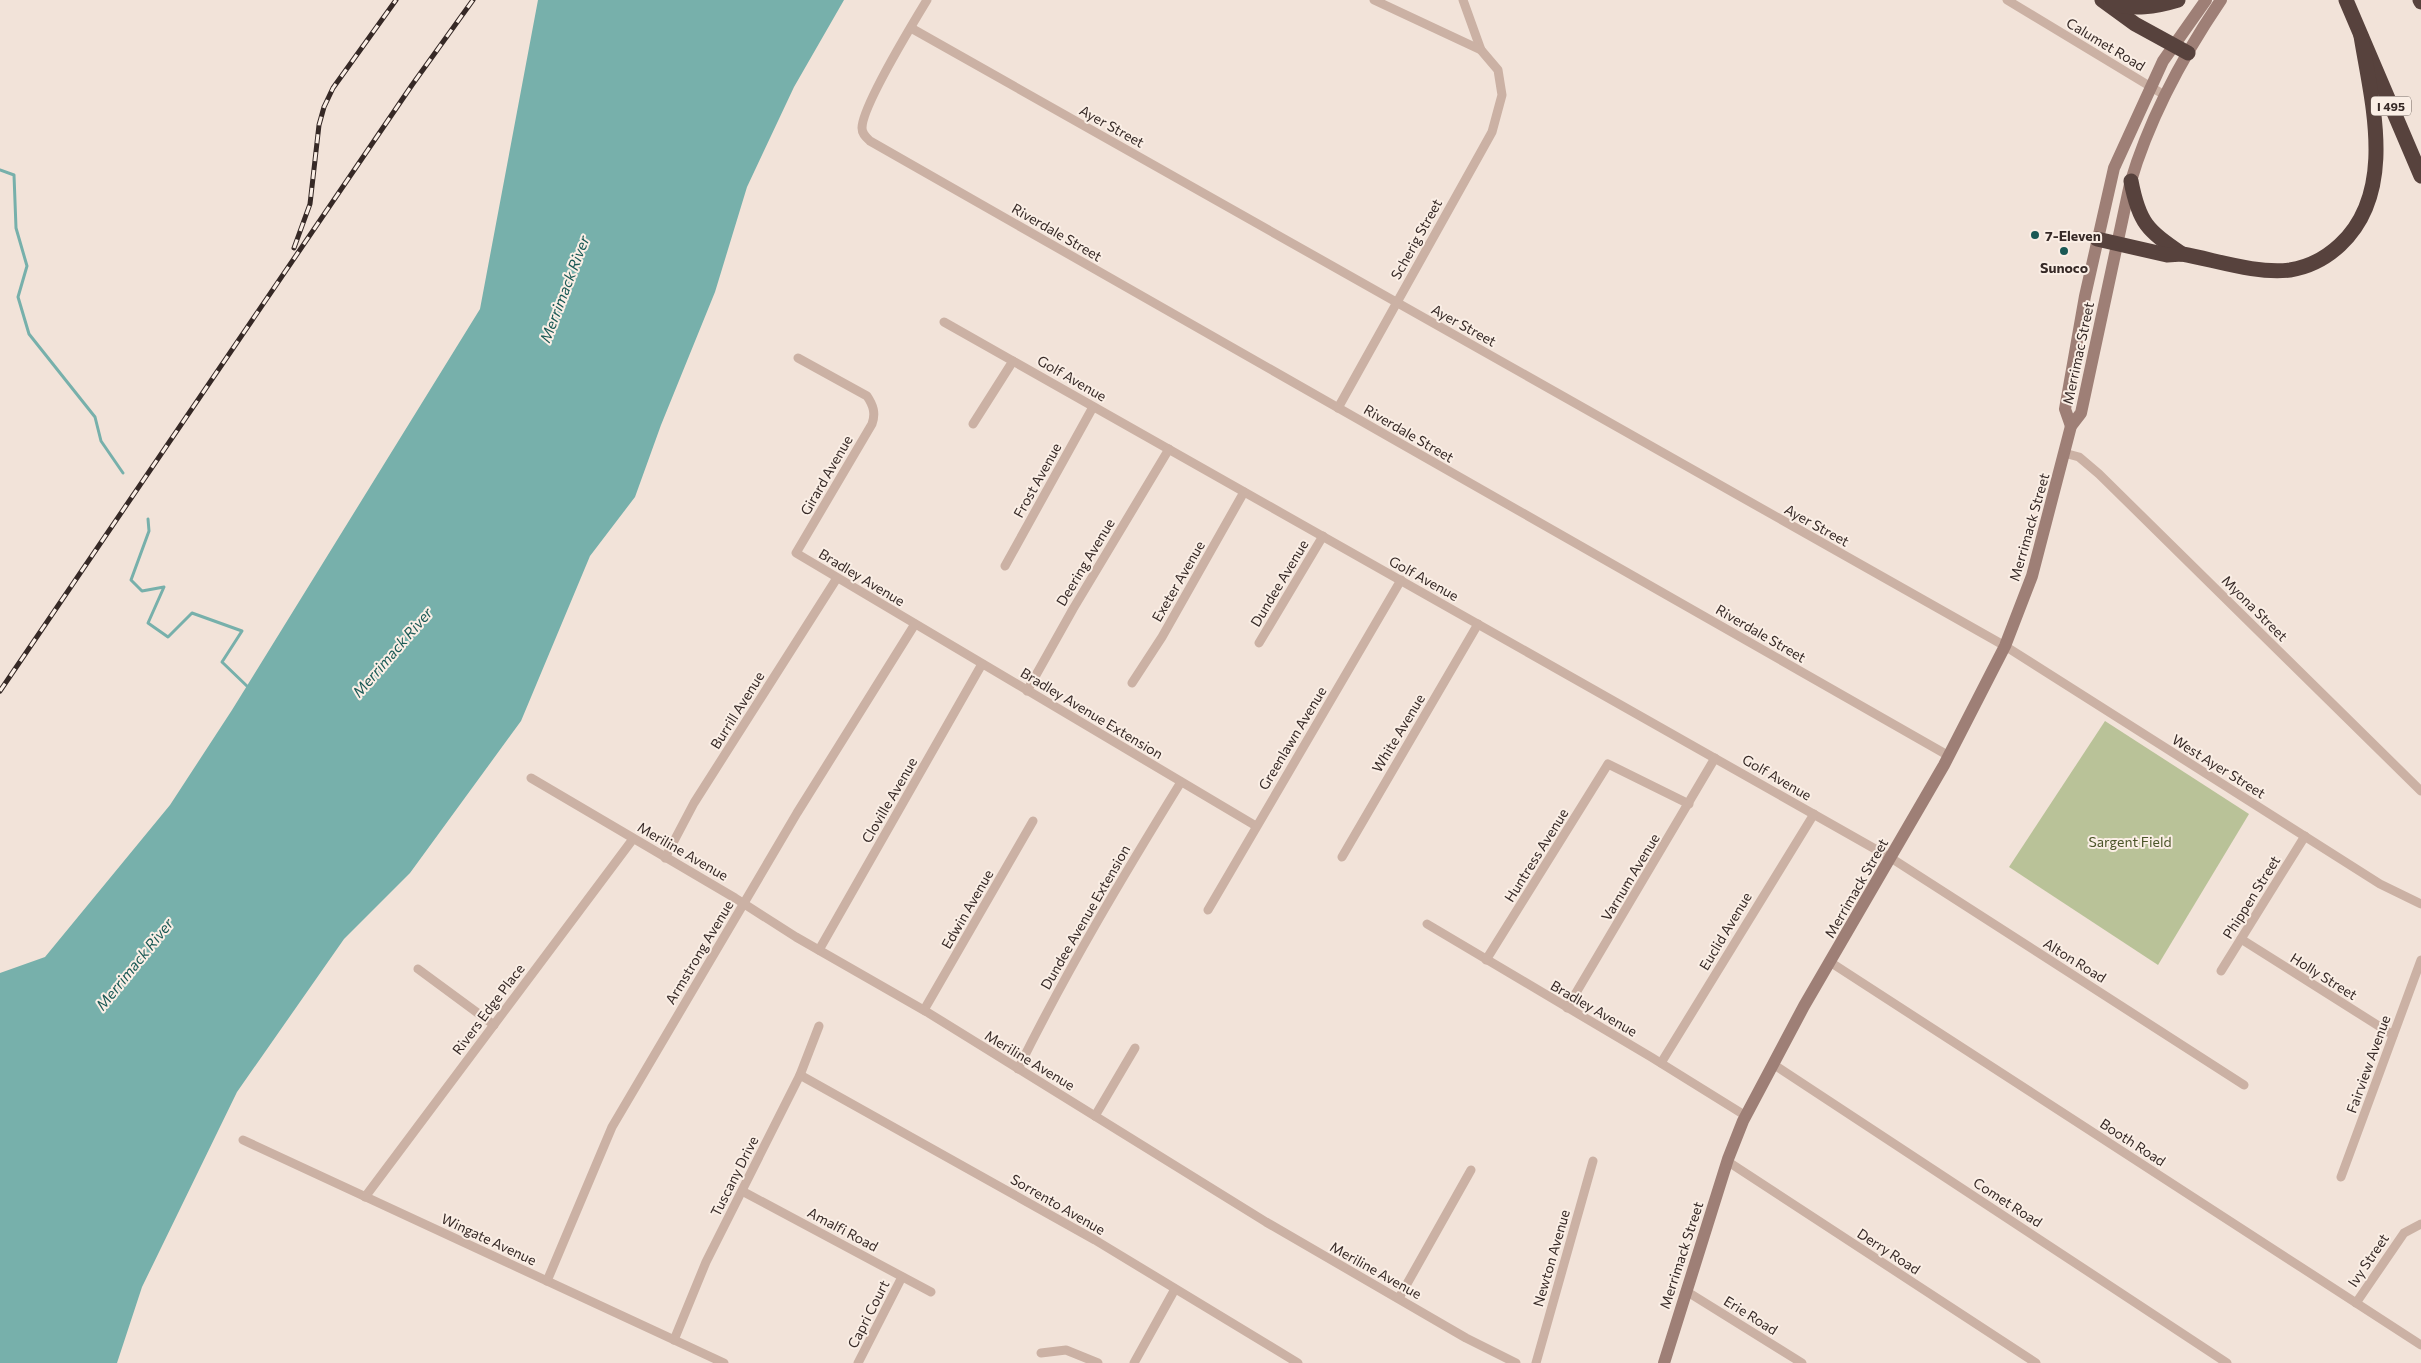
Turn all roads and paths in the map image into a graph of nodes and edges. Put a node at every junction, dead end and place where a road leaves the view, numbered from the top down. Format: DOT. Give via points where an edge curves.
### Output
graph roads {
  1 [pos="927,0"];
  2 [pos="1374,0"];
  3 [pos="1463,0"];
  4 [pos="2007,0"];
  5 [pos="2102,0"];
  6 [pos="2178,0"];
  7 [pos="2206,0"];
  8 [pos="2221,0"];
  9 [pos="2346,0"];
  10 [pos="911,28"];
  11 [pos="2361,36"];
  12 [pos="2173,44"];
  13 [pos="1481,50"];
  14 [pos="2188,53"];
  15 [pos="2150,87"];
  16 [pos="2166,96"];
  17 [pos="2421,176"];
  18 [pos="2131,181"];
  19 [pos="2097,239"];
  20 [pos="2117,243"];
  21 [pos="2182,254"];
  22 [pos="1397,303"];
  23 [pos="944,322"];
  24 [pos="798,358"];
  25 [pos="1013,361"];
  26 [pos="1093,407"];
  27 [pos="1338,408"];
  28 [pos="973,424"];
  29 [pos="2071,426"];
  30 [pos="1169,449"];
  31 [pos="2064,453"];
  32 [pos="1244,492"];
  33 [pos="1322,536"];
  34 [pos="796,554"];
  35 [pos="1005,566"];
  36 [pos="836,578"];
  37 [pos="1401,580"];
  38 [pos="915,624"];
  39 [pos="1478,624"];
  40 [pos="1259,643"];
  41 [pos="2005,646"];
  42 [pos="982,664"];
  43 [pos="1132,683"];
  44 [pos="1027,691"];
  45 [pos="1949,756"];
  46 [pos="1715,758"];
  47 [pos="532,778"];
  48 [pos="1181,782"];
  49 [pos="2421,791"];
  50 [pos="1689,804"];
  51 [pos="1814,814"];
  52 [pos="1033,821"];
  53 [pos="1256,826"];
  54 [pos="2305,836"];
  55 [pos="633,839"];
  56 [pos="1342,857"];
  57 [pos="665,858"];
  58 [pos="1891,858"];
  59 [pos="744,904"];
  60 [pos="2421,904"];
  61 [pos="1208,910"];
  62 [pos="1427,924"];
  63 [pos="2241,939"];
  64 [pos="820,950"];
  65 [pos="1486,960"];
  66 [pos="2421,960"];
  67 [pos="1830,962"];
  68 [pos="418,969"];
  69 [pos="2221,971"];
  70 [pos="1567,1008"];
  71 [pos="924,1010"];
  72 [pos="494,1025"];
  73 [pos="820,1026"];
  74 [pos="2393,1035"];
  75 [pos="1135,1048"];
  76 [pos="1661,1063"];
  77 [pos="1773,1064"];
  78 [pos="1018,1069"];
  79 [pos="800,1075"];
  80 [pos="2244,1085"];
  81 [pos="1095,1116"];
  82 [pos="1746,1116"];
  83 [pos="243,1140"];
  84 [pos="1593,1161"];
  85 [pos="1727,1161"];
  86 [pos="1470,1170"];
  87 [pos="2341,1177"];
  88 [pos="742,1191"];
  89 [pos="365,1196"];
  90 [pos="2421,1224"];
  91 [pos="902,1277"];
  92 [pos="547,1281"];
  93 [pos="1175,1289"];
  94 [pos="1686,1290"];
  95 [pos="931,1292"];
  96 [pos="1399,1298"];
  97 [pos="2356,1303"];
  98 [pos="674,1340"];
  99 [pos="2421,1345"];
  100 [pos="1041,1353"];
  101 [pos="724,1363"];
  102 [pos="858,1363"];
  103 [pos="1098,1363"];
  104 [pos="1134,1363"];
  105 [pos="1298,1363"];
  106 [pos="1516,1363"];
  107 [pos="1536,1363"];
  108 [pos="1664,1363"];
  109 [pos="1802,1363"];
  110 [pos="2036,1363"];
  111 [pos="2227,1363"];
  1 -- 10 [label="street"];
  2 -- 13 [label="street"];
  3 -- 13 [label="street"];
  4 -- 15 [label="street, Calumet Road"];
  5 -- 6 [label="highway" via="2144,8"];
  5 -- 12 [label="highway" via="2135,24"];
  7 -- 12 [label="main road, Merrimac Street"];
  8 -- 14 [label="main road, Merrimac Street"];
  9 -- 11 [label="highway, I 495"];
  10 -- 22 [label="street, Ayer Street"];
  10 -- 27 [label="street, Riverdale Street" via="868,107 862,129 870,141"];
  11 -- 17 [label="highway, I 495"];
  11 -- 21 [label="highway" via="2375,122 2375,161 2373,190 2358,226 2332,253 2289,270 2263,269"];
  12 -- 14 [label="highway"];
  12 -- 15 [label="main road, Merrimac Street"];
  13 -- 22 [label="street, Scherig Street" via="1498,70 1501,79 1502,95 1492,132"];
  14 -- 16 [label="main road, Merrimac Street"];
  15 -- 16 [label="street, Calumet Road"];
  15 -- 19 [label="main road, Merrimac Street" via="2114,168"];
  16 -- 18 [label="main road, Merrimac Street"];
  18 -- 20 [label="main road, Merrimac Street"];
  18 -- 21 [label="highway" via="2143,221 2158,238"];
  19 -- 20 [label="highway"];
  19 -- 29 [label="main road, Merrimac Street" via="2065,409"];
  20 -- 21 [label="highway" via="2167,254"];
  20 -- 29 [label="main road, Merrimac Street" via="2081,413"];
  22 -- 27 [label="street, Scherig Street"];
  22 -- 41 [label="street, Ayer Street"];
  23 -- 25 [label="street, Golf Avenue"];
  24 -- 34 [label="street, Girard Avenue" via="863,394 874,408 875,416"];
  25 -- 26 [label="street, Golf Avenue"];
  25 -- 28 [label="street"];
  26 -- 30 [label="street, Golf Avenue"];
  26 -- 35 [label="street, Frost Avenue"];
  27 -- 45 [label="street, Riverdale Street"];
  29 -- 31 [label="main road, Merrimack Street"];
  30 -- 32 [label="street, Golf Avenue"];
  30 -- 44 [label="street, Deering Avenue"];
  31 -- 41 [label="main road, Merrimack Street" via="2032,576"];
  31 -- 49 [label="street, Myona Street" via="2085,461 2099,474"];
  32 -- 33 [label="street, Golf Avenue"];
  32 -- 43 [label="street, Exeter Avenue"];
  33 -- 37 [label="street, Golf Avenue"];
  33 -- 40 [label="street, Dundee Avenue"];
  34 -- 36 [label="street, Bradley Avenue"];
  36 -- 38 [label="street, Bradley Avenue"];
  36 -- 57 [label="street, Burrill Avenue" via="694,803"];
  37 -- 39 [label="street, Golf Avenue"];
  37 -- 53 [label="street, Greenlawn Avenue"];
  38 -- 42 [label="street, Bradley Avenue Extension"];
  38 -- 59 [label="street, Armstrong Avenue"];
  39 -- 46 [label="street, Golf Avenue"];
  39 -- 56 [label="street, White Avenue"];
  41 -- 45 [label="main road, Merrimack Street"];
  41 -- 54 [label="street, West Ayer Street"];
  42 -- 44 [label="street, Bradley Avenue Extension"];
  42 -- 64 [label="street, Cloville Avenue"];
  44 -- 48 [label="street, Bradley Avenue Extension"];
  45 -- 58 [label="main road, Merrimack Street"];
  46 -- 50 [label="street, Varnum Avenue"];
  46 -- 51 [label="street, Golf Avenue"];
  47 -- 55 [label="street, Meriline Avenue"];
  48 -- 53 [label="street, Bradley Avenue Extension"];
  48 -- 78 [label="street, Dundee Avenue Extension" via="1057,990"];
  50 -- 65 [label="street, Huntress Avenue" via="1608,764"];
  50 -- 70 [label="street, Varnum Avenue"];
  51 -- 58 [label="street, Golf Avenue"];
  51 -- 76 [label="street, Euclid Avenue"];
  52 -- 71 [label="street, Edwin Avenue"];
  53 -- 61 [label="street, Greenlawn Avenue"];
  54 -- 60 [label="street, West Ayer Street" via="2380,884"];
  54 -- 63 [label="street, Phippen Street"];
  55 -- 57 [label="street, Meriline Avenue"];
  55 -- 72 [label="street, Rivers Edge Place"];
  57 -- 59 [label="street, Meriline Avenue"];
  58 -- 67 [label="main road, Merrimack Street"];
  58 -- 80 [label="street, Alton Road"];
  59 -- 64 [label="street, Meriline Avenue"];
  59 -- 92 [label="street, Armstrong Avenue" via="612,1127"];
  62 -- 65 [label="street, Bradley Avenue"];
  63 -- 69 [label="street, Phippen Street"];
  63 -- 74 [label="street, Holly Street"];
  64 -- 71 [label="street, Meriline Avenue"];
  65 -- 70 [label="street, Bradley Avenue"];
  66 -- 74 [label="street, Fairview Avenue"];
  67 -- 77 [label="main road, Merrimack Street"];
  67 -- 97 [label="street, Booth Road"];
  68 -- 72 [label="street"];
  70 -- 76 [label="street, Bradley Avenue"];
  71 -- 78 [label="street, Meriline Avenue"];
  72 -- 89 [label="street, Rivers Edge Place"];
  73 -- 79 [label="street, Tuscany Drive"];
  74 -- 87 [label="street, Fairview Avenue"];
  75 -- 81 [label="street"];
  76 -- 82 [label="street, Bradley Avenue"];
  77 -- 82 [label="main road, Merrimack Street"];
  77 -- 111 [label="street, Comet Road"];
  78 -- 81 [label="street, Meriline Avenue"];
  79 -- 88 [label="street, Tuscany Drive"];
  79 -- 93 [label="street, Sorrento Avenue" via="1035,1206"];
  81 -- 96 [label="street, Meriline Avenue" via="1266,1222"];
  82 -- 85 [label="main road, Merrimack Street"];
  83 -- 89 [label="street, Wingate Avenue"];
  84 -- 107 [label="street, Newton Avenue"];
  85 -- 94 [label="main road, Merrimack Street"];
  85 -- 110 [label="street, Derry Road"];
  86 -- 96 [label="street"];
  88 -- 91 [label="street, Amalfi Road"];
  88 -- 98 [label="street, Tuscany Drive" via="706,1262"];
  89 -- 92 [label="street, Wingate Avenue"];
  90 -- 97 [label="street, Ivy Street" via="2404,1233"];
  91 -- 95 [label="street, Amalfi Road"];
  91 -- 102 [label="street, Capri Court"];
  92 -- 98 [label="street, Wingate Avenue"];
  93 -- 104 [label="street"];
  93 -- 105 [label="street, Sorrento Avenue"];
  94 -- 108 [label="main road, Merrimack Street"];
  94 -- 109 [label="street, Erie Road"];
  96 -- 106 [label="street, Meriline Avenue"];
  97 -- 99 [label="street, Booth Road"];
  98 -- 101 [label="street, Wingate Avenue"];
  100 -- 103 [label="street" via="1066,1350"];
}
